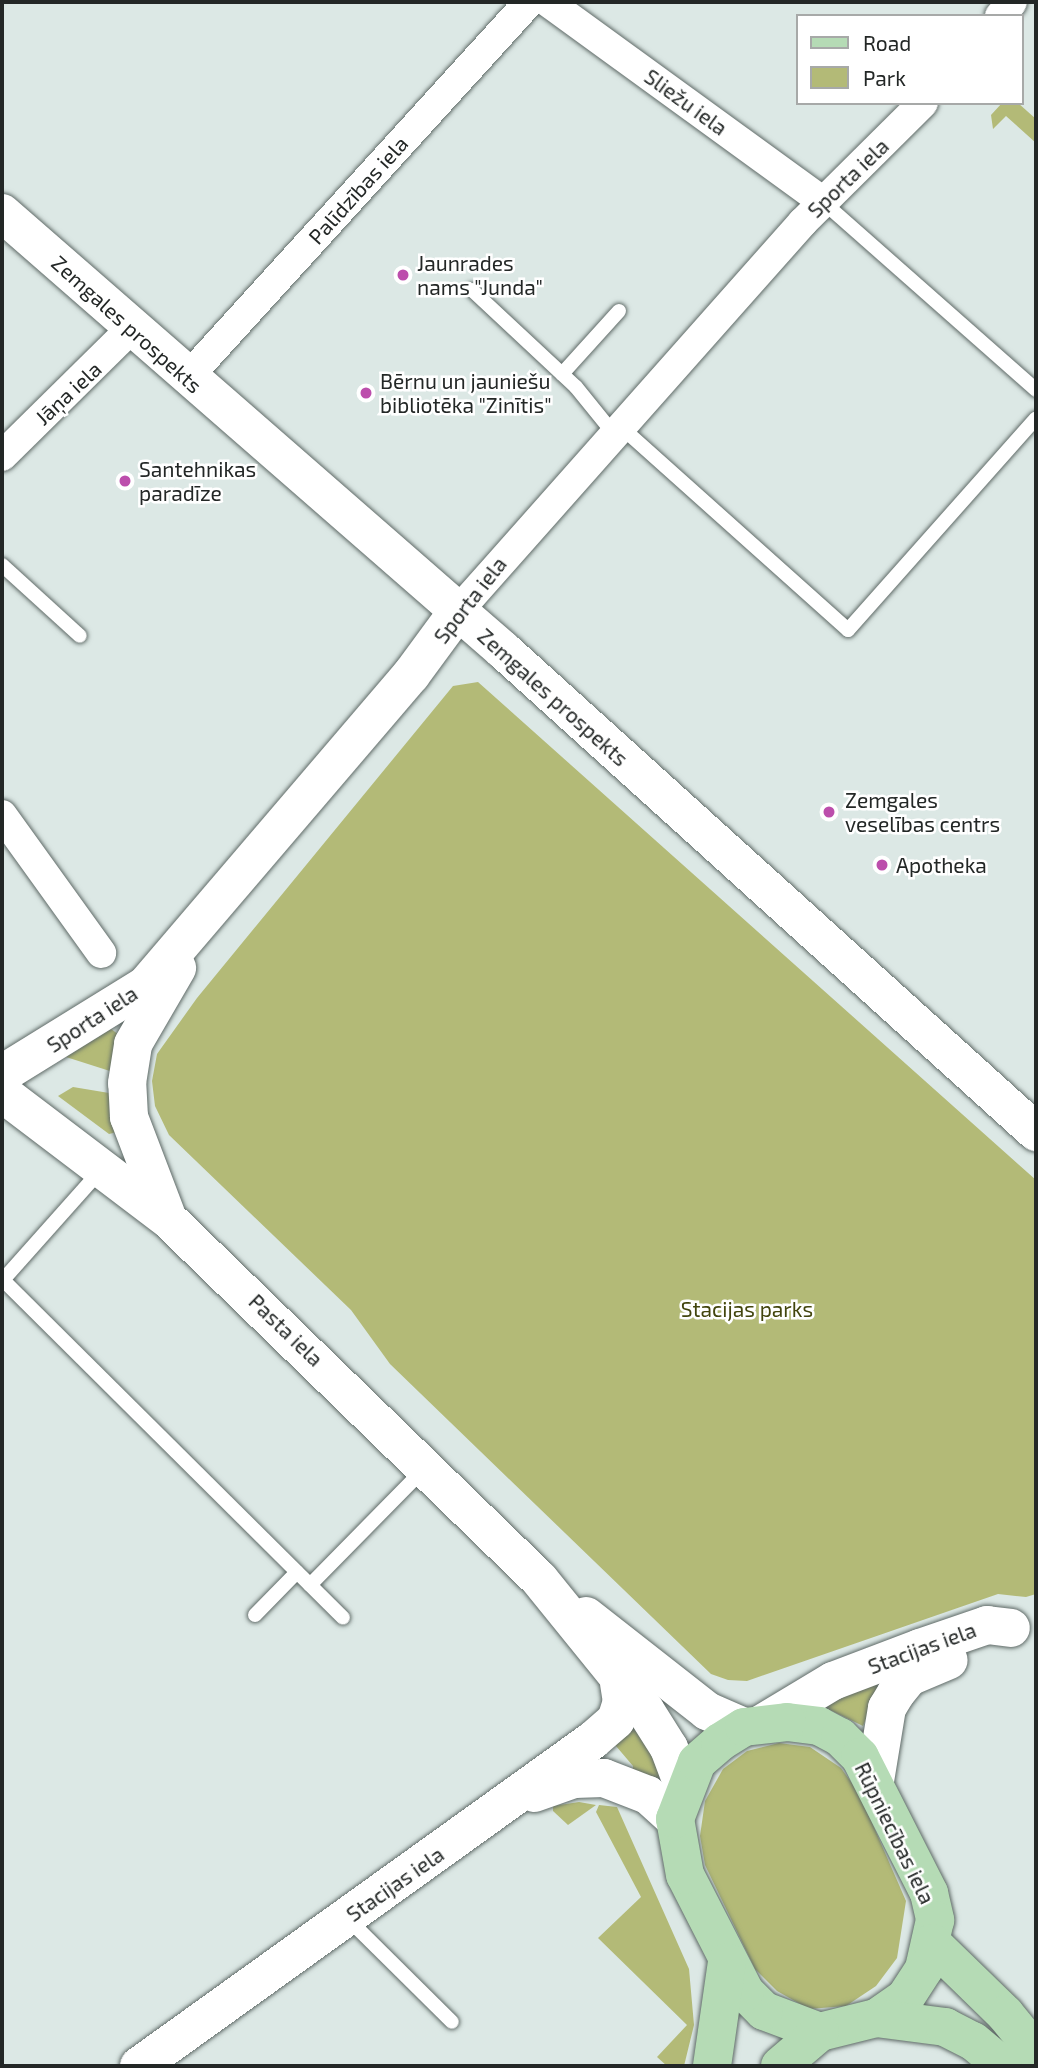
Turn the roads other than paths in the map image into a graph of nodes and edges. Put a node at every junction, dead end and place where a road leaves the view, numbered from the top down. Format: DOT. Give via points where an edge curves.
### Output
graph roads {
  1 [pos="529,2"];
  2 [pos="548,2"];
  3 [pos="921,105"];
  4 [pos="823,202"];
  5 [pos="2,213"];
  6 [pos="472,290"];
  7 [pos="619,311"];
  8 [pos="132,328"];
  9 [pos="562,374"];
  10 [pos="187,378"];
  11 [pos="1036,390"];
  12 [pos="1036,418"];
  13 [pos="617,430"];
  14 [pos="2,456"];
  15 [pos="2,565"];
  16 [pos="458,611"];
  17 [pos="80,636"];
  18 [pos="2,815"];
  19 [pos="208,915"];
  20 [pos="101,953"];
  21 [pos="2,1074"];
  22 [pos="2,1093"];
  23 [pos="1036,1132"];
  24 [pos="103,1167"];
  25 [pos="168,1219"];
  26 [pos="2,1281"];
  27 [pos="426,1467"];
  28 [pos="297,1572"];
  29 [pos="310,1585"];
  30 [pos="550,1590"];
  31 [pos="255,1615"];
  32 [pos="343,1618"];
  33 [pos="1024,1624"];
  34 [pos="619,1683"];
  35 [pos="754,1725"];
  36 [pos="875,1781"];
  37 [pos="512,1801"];
  38 [pos="679,1803"];
  39 [pos="347,1918"];
  40 [pos="932,1943"];
  41 [pos="727,1962"];
  42 [pos="876,2018"];
  43 [pos="452,2022"];
  44 [pos="820,2032"];
  45 [pos="1036,2052"];
  46 [pos="161,2057"];
  47 [pos="712,2066"];
  48 [pos="779,2066"];
  49 [pos="1003,2066"];
  1 -- 10 [label="street, Palīdzības iela"];
  2 -- 4 [label="street, Sliežu iela"];
  3 -- 4 [label="street, Sporta iela"];
  4 -- 11 [label="lane"];
  4 -- 13 [label="street, Sporta iela"];
  5 -- 8 [label="main road, Zemgales prospekts"];
  6 -- 9 [label="lane"];
  7 -- 9 [label="lane"];
  8 -- 10 [label="main road, Zemgales prospekts"];
  8 -- 14 [label="street, Jāņa iela"];
  9 -- 13 [label="lane"];
  10 -- 16 [label="main road, Zemgales prospekts"];
  12 -- 13 [label="lane" via="848,629"];
  13 -- 16 [label="street, Sporta iela"];
  15 -- 17 [label="lane"];
  16 -- 19 [label="main road, Sporta iela" via="428,655"];
  16 -- 23 [label="main road, Zemgales prospekts"];
  18 -- 20 [label="street"];
  19 -- 21 [label="main road, Sporta iela" via="146,985"];
  19 -- 25 [label="main road" via="133,1044 129,1066 129,1117"];
  22 -- 24 [label="main road, Pasta iela"];
  24 -- 25 [label="main road, Pasta iela"];
  24 -- 26 [label="lane"];
  25 -- 27 [label="main road, Pasta iela"];
  26 -- 28 [label="lane"];
  27 -- 29 [label="lane"];
  27 -- 30 [label="main road, Pasta iela"];
  28 -- 29 [label="lane"];
  28 -- 31 [label="lane"];
  29 -- 32 [label="lane"];
  30 -- 34 [label="main road, Pasta iela"];
  30 -- 35 [label="main road, Pasta iela" via="707,1711"];
  33 -- 35 [label="main road, Stacijas iela" via="987,1625 896,1657 833,1681"];
  33 -- 36 [label="main road" via="909,1676 887,1708"];
  34 -- 37 [label="main road, Stacijas iela" via="622,1702 616,1720"];
  34 -- 38 [label="main road, Pasta iela" via="669,1748"];
  35 -- 36 [label="main road, Rūpniecības iela" via="818,1726 839,1737 860,1757"];
  35 -- 38 [label="main road" via="698,1762"];
  36 -- 40 [label="main road, Rūpniecības iela" via="929,1894 935,1920"];
  37 -- 38 [label="main road" via="573,1779 604,1778"];
  37 -- 39 [label="main road, Stacijas iela"];
  38 -- 41 [label="main road" via="685,1875"];
  39 -- 43 [label="lane"];
  39 -- 46 [label="main road, Stacijas iela"];
  40 -- 42 [label="main road, Rūpniecības iela" via="923,1969 905,1997"];
  40 -- 45 [label="main road" via="1005,2014"];
  41 -- 44 [label="main road" via="745,1992 764,2011"];
  41 -- 47 [label="main road"];
  42 -- 44 [label="main road, Rūpniecības iela"];
  42 -- 49 [label="main road" via="944,2027 973,2041"];
  44 -- 48 [label="main road, Rūpniecības iela"];
}
